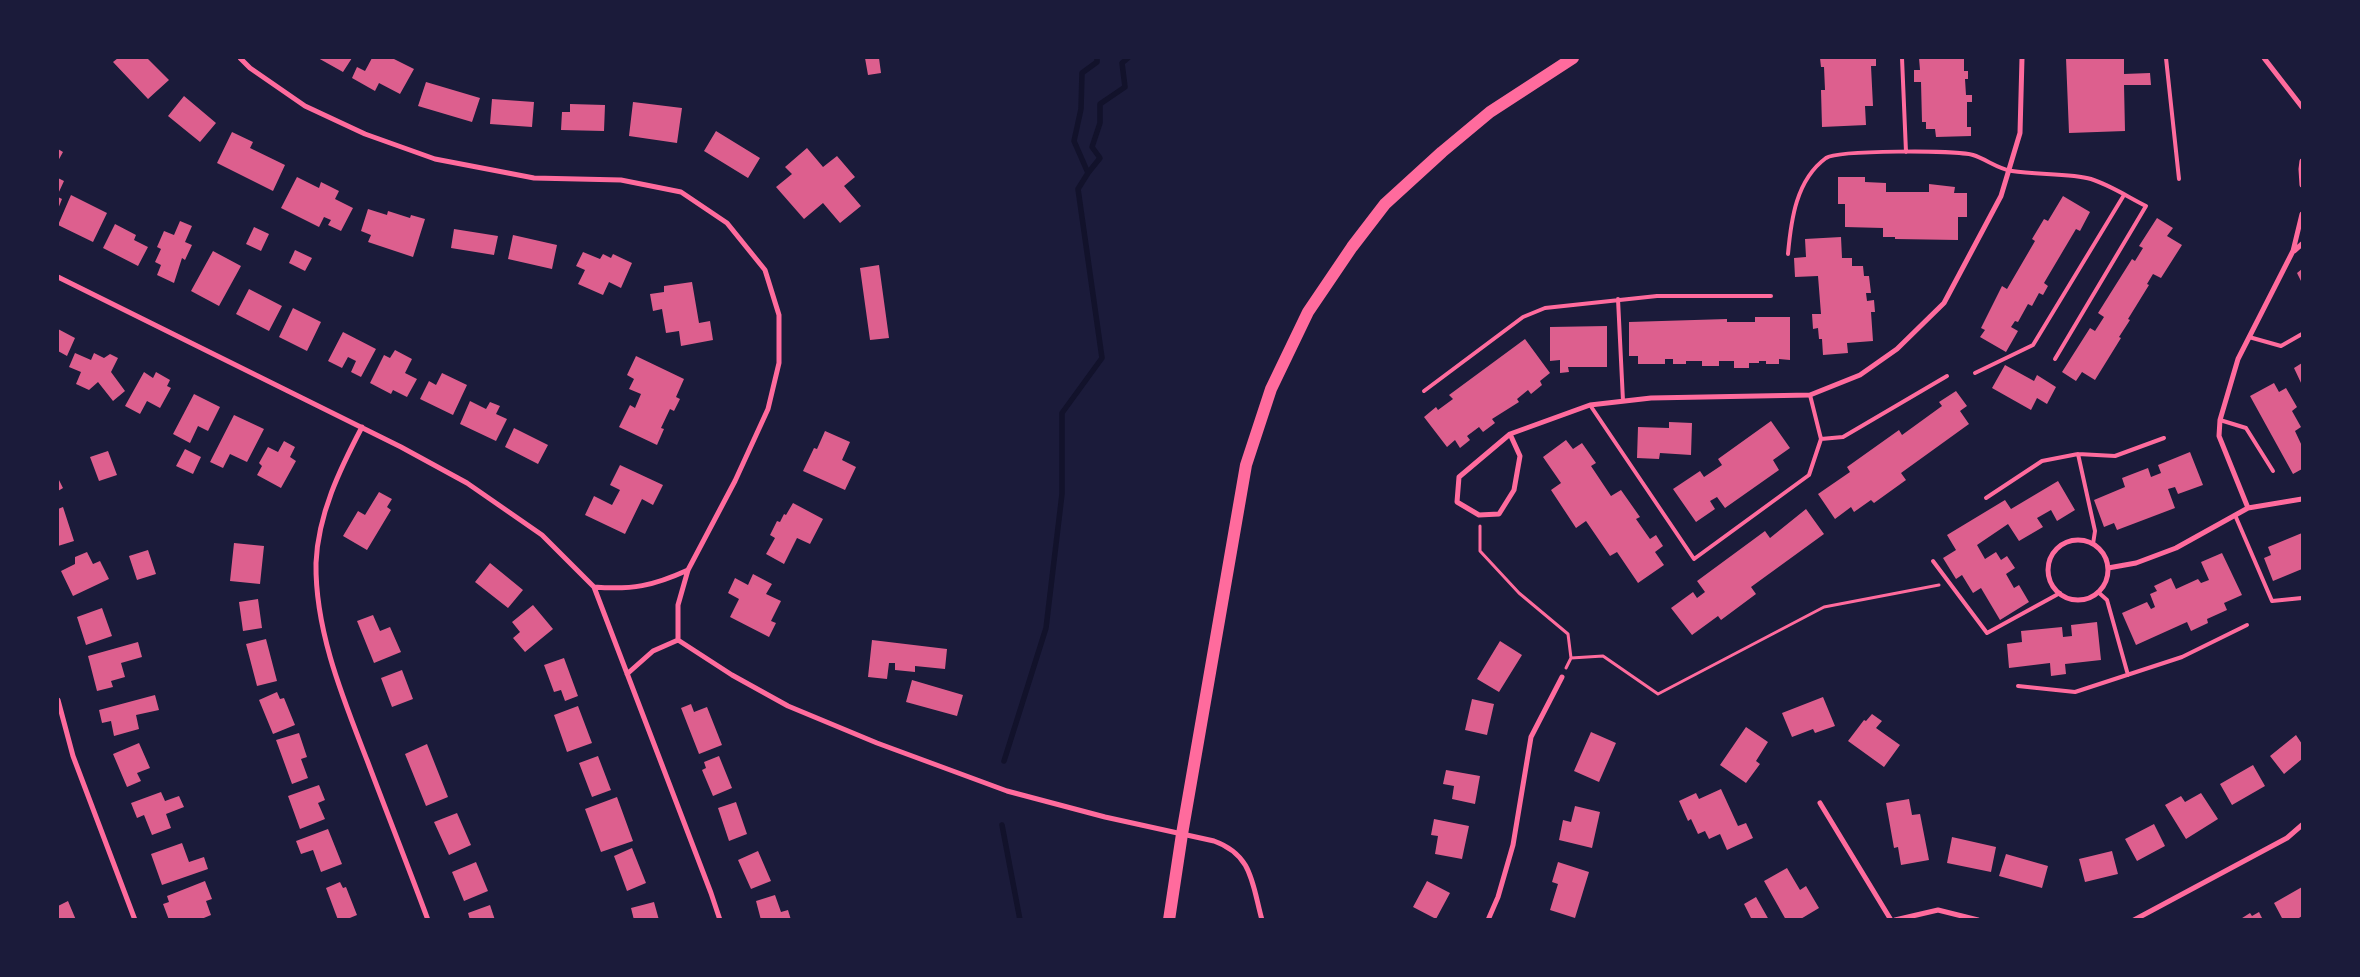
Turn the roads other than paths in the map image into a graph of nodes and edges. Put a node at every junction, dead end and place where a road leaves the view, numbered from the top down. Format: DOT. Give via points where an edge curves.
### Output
graph roads {
  1 [pos="240,58"];
  2 [pos="1573,58"];
  3 [pos="1902,58"];
  4 [pos="2022,58"];
  5 [pos="2166,58"];
  6 [pos="2264,58"];
  7 [pos="2302,107"];
  8 [pos="1906,152"];
  9 [pos="2302,161"];
  10 [pos="2009,171"];
  11 [pos="2179,178"];
  12 [pos="2302,185"];
  13 [pos="2124,195"];
  14 [pos="2302,214"];
  15 [pos="2302,244"];
  16 [pos="2293,251"];
  17 [pos="1788,254"];
  18 [pos="58,277"];
  19 [pos="1771,296"];
  20 [pos="1618,299"];
  21 [pos="2302,334"];
  22 [pos="2249,337"];
  23 [pos="2055,359"];
  24 [pos="1975,373"];
  25 [pos="1948,376"];
  26 [pos="1424,390"];
  27 [pos="1810,395"];
  28 [pos="1623,401"];
  29 [pos="1590,405"];
  30 [pos="2220,420"];
  31 [pos="362,427"];
  32 [pos="1510,434"];
  33 [pos="2164,438"];
  34 [pos="1821,439"];
  35 [pos="2078,454"];
  36 [pos="2274,471"];
  37 [pos="1986,498"];
  38 [pos="2302,499"];
  39 [pos="2248,508"];
  40 [pos="2235,515"];
  41 [pos="2093,544"];
  42 [pos="1933,560"];
  43 [pos="2108,568"];
  44 [pos="688,570"];
  45 [pos="594,587"];
  46 [pos="2098,592"];
  47 [pos="2060,593"];
  48 [pos="2302,598"];
  49 [pos="2247,625"];
  50 [pos="678,640"];
  51 [pos="627,674"];
  52 [pos="2128,675"];
  53 [pos="1562,678"];
  54 [pos="2018,686"];
  55 [pos="58,700"];
  56 [pos="1820,803"];
  57 [pos="2302,824"];
  58 [pos="1182,834"];
  59 [pos="135,920"];
  60 [pos="428,920"];
  61 [pos="720,920"];
  62 [pos="1169,920"];
  63 [pos="1262,920"];
  64 [pos="1488,920"];
  65 [pos="1893,920"];
  66 [pos="1978,920"];
  67 [pos="2134,920"];
  1 -- 44 [label="street" via="305,106 365,134 435,160 534,178 621,180 681,192 727,223 765,270 779,315 779,363 768,409"];
  2 -- 58 [label="main road" via="1490,112 1385,204 1308,312 1271,389 1246,465"];
  3 -- 8 [label="lane"];
  4 -- 10 [label="street" via="2020,133"];
  5 -- 11 [label="lane"];
  6 -- 7 [label="street"];
  8 -- 10 [label="lane" via="1972,154"];
  8 -- 17 [label="lane" via="1828,157 1812,170 1791,221"];
  9 -- 12 [label="street"];
  10 -- 13 [label="lane" via="2091,179"];
  10 -- 27 [label="street" via="2001,196 1944,303 1897,350 1868,370"];
  13 -- 23 [label="lane" via="2146,206"];
  13 -- 24 [label="lane" via="2033,345"];
  14 -- 16 [label="street"];
  15 -- 16 [label="street"];
  16 -- 22 [label="street"];
  18 -- 31 [label="street"];
  19 -- 20 [label="lane"];
  20 -- 26 [label="lane" via="1545,308 1523,317"];
  20 -- 28 [label="lane"];
  21 -- 22 [label="lane" via="2281,346"];
  22 -- 30 [label="street" via="2238,359"];
  25 -- 34 [label="lane" via="1843,438"];
  27 -- 28 [label="street"];
  27 -- 34 [label="lane"];
  28 -- 29 [label="street"];
  29 -- 32 [label="street"];
  29 -- 34 [label="lane" via="1694,559 1809,475"];
  30 -- 36 [label="lane" via="2246,428"];
  30 -- 39 [label="street" via="2219,436"];
  31 -- 45 [label="street" via="468,483 542,535"];
  31 -- 60 [label="street" via="343,463 324,514 316,562 320,607 331,659"];
  32 -- 32 [label="street" via="1520,456 1514,490 1499,514 1480,515 1457,502 1460,477"];
  33 -- 35 [label="lane" via="2115,456"];
  35 -- 37 [label="lane" via="2042,461"];
  35 -- 41 [label="lane" via="2095,531"];
  38 -- 39 [label="street"];
  39 -- 40 [label="street"];
  40 -- 43 [label="street" via="2176,548 2136,563"];
  40 -- 48 [label="lane" via="2272,601"];
  41 -- 43 [label="street" via="2101,550"];
  41 -- 47 [label="street" via="2074,540 2065,543 2051,557 2049,577"];
  42 -- 47 [label="lane" via="1987,633"];
  43 -- 46 [label="street" via="2104,586"];
  44 -- 45 [label="street" via="662,582 624,589"];
  44 -- 50 [label="street" via="678,605"];
  45 -- 51 [label="street"];
  46 -- 47 [label="street" via="2079,600"];
  46 -- 52 [label="lane" via="2106,600"];
  49 -- 52 [label="lane" via="2182,657"];
  50 -- 51 [label="street" via="653,651"];
  50 -- 58 [label="street" via="788,706 877,743 1007,791"];
  51 -- 61 [label="street"];
  52 -- 54 [label="lane" via="2074,692"];
  53 -- 64 [label="street" via="1531,737 1513,846"];
  55 -- 59 [label="street" via="73,756"];
  56 -- 65 [label="street"];
  57 -- 67 [label="street" via="2287,838"];
  58 -- 62 [label="main road"];
  58 -- 63 [label="street" via="1221,843 1240,855 1248,870"];
  65 -- 66 [label="street" via="1938,910"];
}
